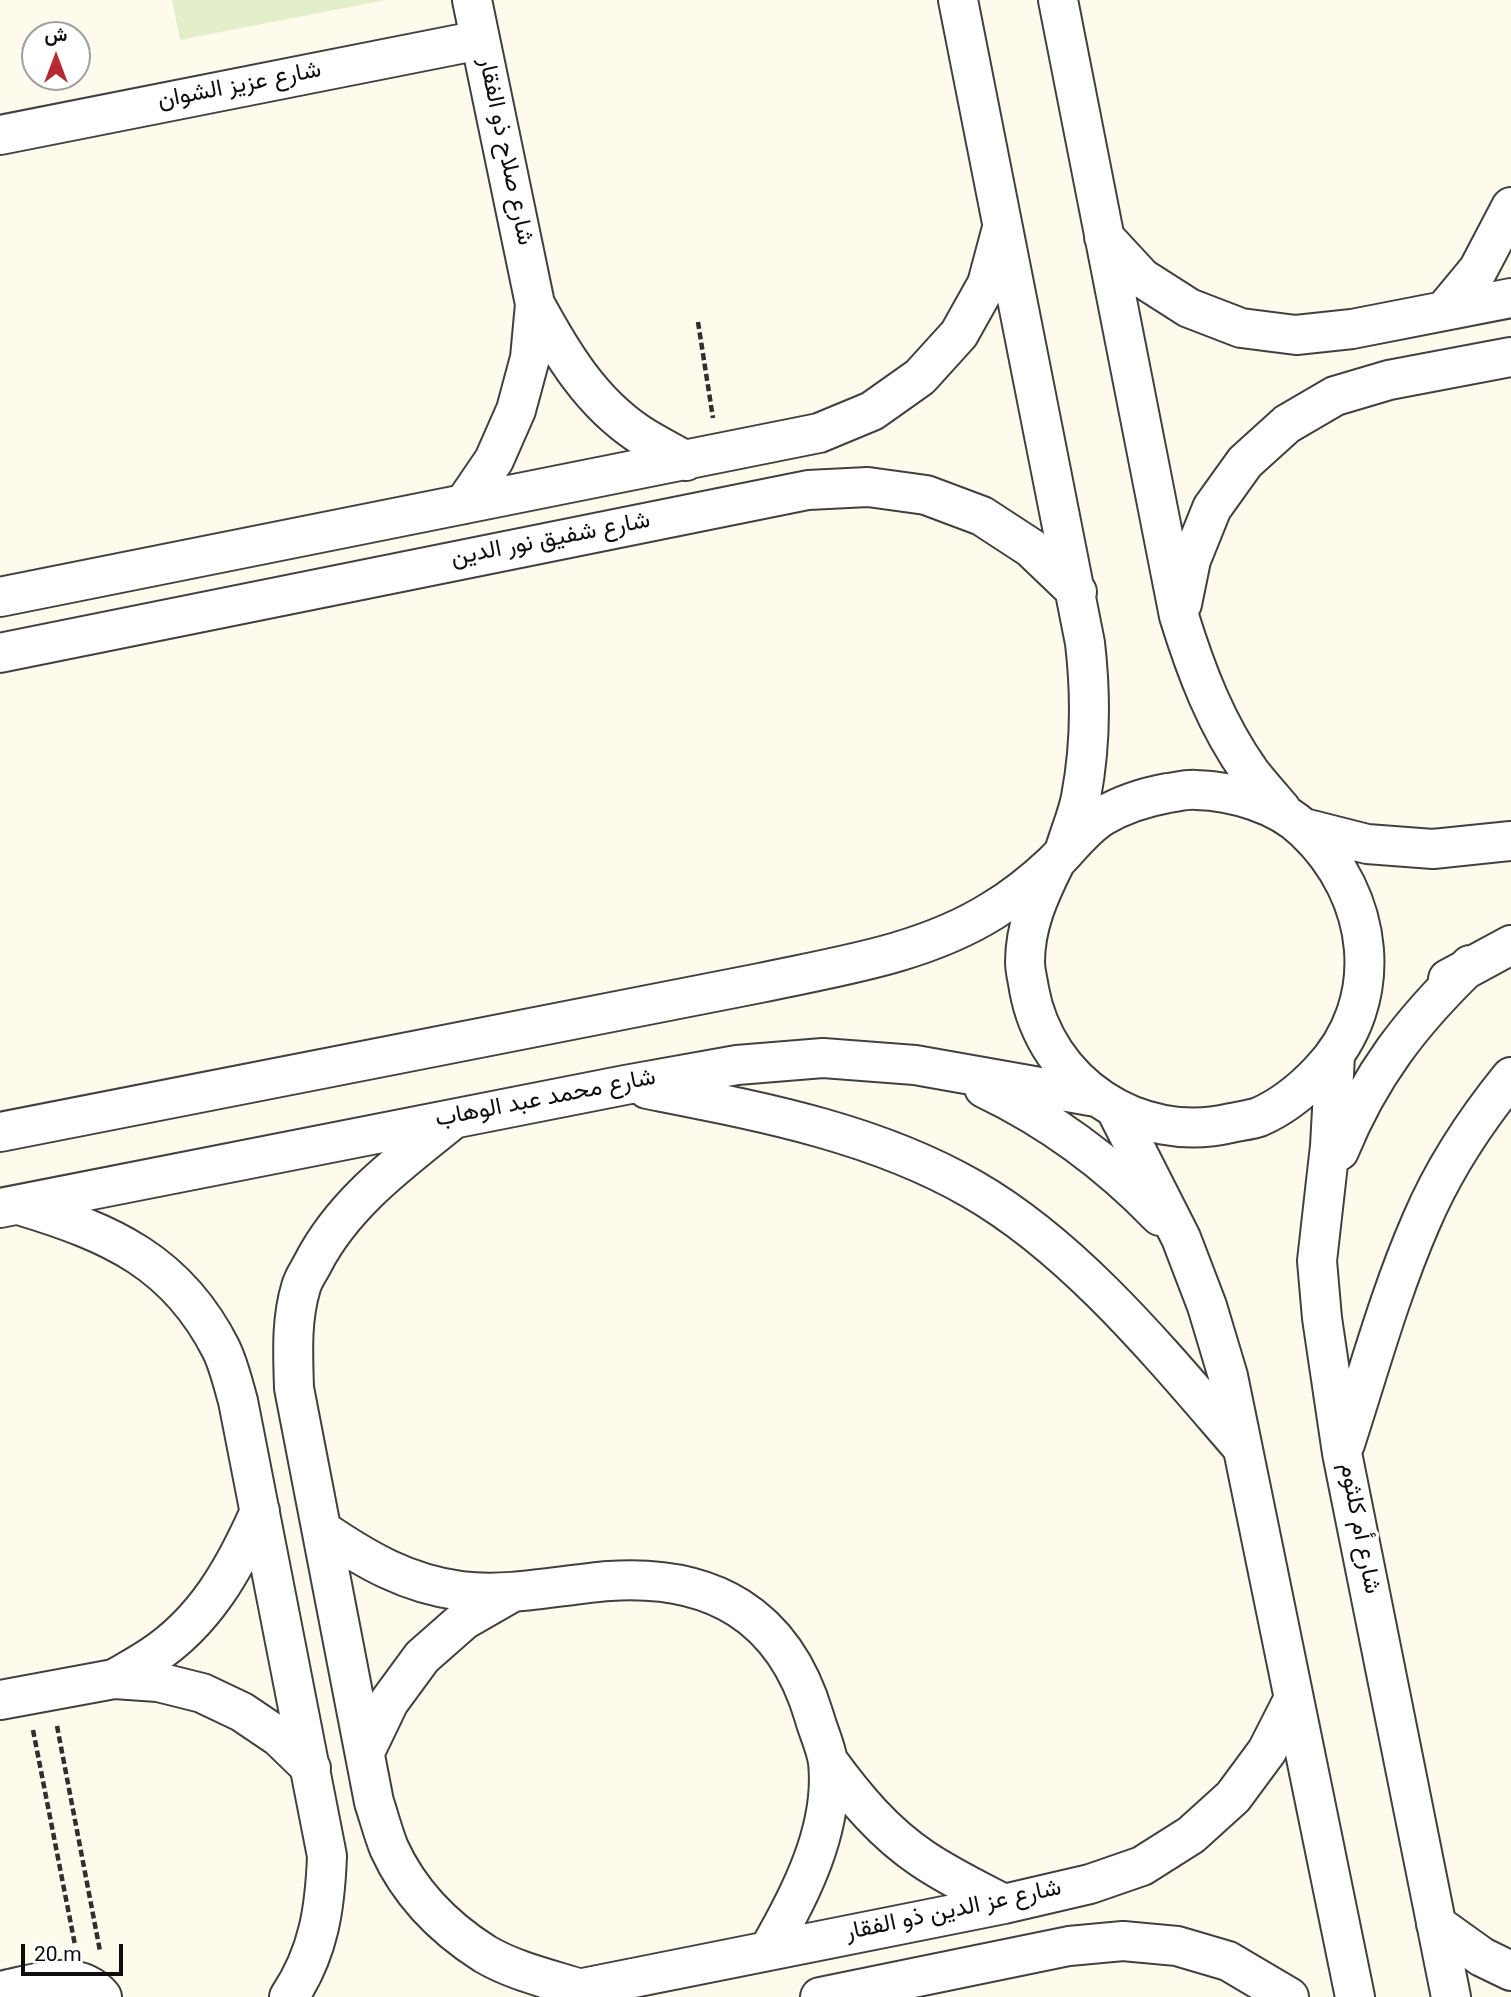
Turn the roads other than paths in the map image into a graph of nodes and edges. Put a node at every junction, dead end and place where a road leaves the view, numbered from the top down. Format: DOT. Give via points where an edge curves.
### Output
graph roads {
  1 [pos="472,0"];
  2 [pos="958,0"];
  3 [pos="1058,0"];
  4 [pos="480,40"];
  5 [pos="0,135"];
  6 [pos="1511,207"];
  7 [pos="1002,228"];
  8 [pos="1104,237"];
  9 [pos="1511,298"];
  10 [pos="535,304"];
  11 [pos="1444,311"];
  12 [pos="1511,357"];
  13 [pos="703,457"];
  14 [pos="464,504"];
  15 [pos="61,585"];
  16 [pos="1077,592"];
  17 [pos="0,597"];
  18 [pos="1179,616"];
  19 [pos="72,638"];
  20 [pos="0,653"];
  21 [pos="1296,822"];
  22 [pos="1511,841"];
  23 [pos="1060,856"];
  24 [pos="1511,945"];
  25 [pos="1470,965"];
  26 [pos="1338,1052"];
  27 [pos="951,1071"];
  28 [pos="1511,1077"];
  29 [pos="625,1085"];
  30 [pos="1106,1103"];
  31 [pos="455,1118"];
  32 [pos="0,1132"];
  33 [pos="1322,1203"];
  34 [pos="8,1206"];
  35 [pos="1181,1238"];
  36 [pos="1242,1448"];
  37 [pos="1342,1453"];
  38 [pos="260,1511"];
  39 [pos="322,1530"];
  40 [pos="513,1591"];
  41 [pos="114,1679"];
  42 [pos="25,1695"];
  43 [pos="1293,1700"];
  44 [pos="365,1752"];
  45 [pos="828,1761"];
  46 [pos="311,1768"];
  47 [pos="1004,1904"];
  48 [pos="1436,1924"];
  49 [pos="768,1951"];
  50 [pos="1511,1971"];
  51 [pos="959,1982"];
  52 [pos="581,1989"];
  53 [pos="95,1991"];
  54 [pos="0,1992"];
  55 [pos="289,1997"];
  56 [pos="539,1997"];
  57 [pos="820,1997"];
  58 [pos="1289,1997"];
  59 [pos="1355,1997"];
  60 [pos="1451,1997"];
  1 -- 4 [label="street, شارع صلاح ذو الفقار"];
  2 -- 7 [label="street"];
  3 -- 8 [label="street"];
  4 -- 5 [label="street, شارع عزيز الشوان"];
  4 -- 10 [label="street, شارع صلاح ذو الفقار"];
  6 -- 11 [label="street" via="1478,270"];
  7 -- 13 [label="street" via="987,284 959,334 920,377 872,411 819,433"];
  7 -- 16 [label="street"];
  8 -- 11 [label="street" via="1142,278 1189,308 1241,328 1296,335"];
  8 -- 18 [label="street"];
  9 -- 11 [label="street"];
  10 -- 13 [label="street, شارع صلاح ذو الفقار" via="561,353 596,397 638,433"];
  10 -- 14 [label="street, شارع صلاح ذو الفقار" via="530,358 516,410 494,460"];
  12 -- 18 [label="street" via="1335,396 1287,424 1245,462 1212,508 1191,560"];
  13 -- 14 [label="street"];
  14 -- 15 [label="street"];
  15 -- 17 [label="street"];
  15 -- 19 [label="street"];
  16 -- 19 [label="street, شارع شفيق نور الدين" via="1031,548 982,516 926,495 867,487 808,490"];
  16 -- 23 [label="street" via="1091,695 1089,747 1081,799"];
  18 -- 21 [label="street" via="1196,671 1220,723 1250,772"];
  19 -- 20 [label="street, شارع شفيق نور الدين"];
  21 -- 22 [label="street" via="1367,844 1433,849"];
  21 -- 23 [label="street" via="1242,796 1194,789 1146,797 1101,817"];
  21 -- 26 [label="street" via="1337,865 1358,908 1366,956 1360,1004"];
  23 -- 30 [label="street" via="1032,910 1025,963 1034,1014 1059,1061"];
  23 -- 32 [label="street" via="993,911 923,944 851,964"];
  24 -- 25 [label="street"];
  25 -- 26 [label="street"];
  25 -- 33 [label="street" via="1393,1049 1363,1097"];
  26 -- 30 [label="street" via="1301,1092 1258,1117 1210,1128 1161,1125"];
  26 -- 33 [label="street, شارع أم كلثوم"];
  27 -- 29 [label="street, شارع محمد عبد الوهاب" via="823,1058 737,1065"];
  27 -- 30 [label="street, شارع محمد عبد الوهاب"];
  27 -- 35 [label="street" via="1015,1102 1076,1141 1131,1186"];
  28 -- 37 [label="street" via="1461,1147 1422,1220"];
  29 -- 31 [label="street, شارع محمد عبد الوهاب"];
  29 -- 36 [label="street" via="751,1109 827,1130 901,1154 972,1189 1037,1233 1094,1286 1171,1365"];
  30 -- 35 [label="street"];
  31 -- 34 [label="street, شارع محمد عبد الوهاب"];
  31 -- 39 [label="street" via="355,1202 323,1244 301,1286 292,1337 294,1388"];
  33 -- 37 [label="street, شارع أم كلثوم" via="1317,1261"];
  34 -- 38 [label="street" via="71,1221 118,1241 161,1270 196,1308 222,1351 238,1401"];
  35 -- 36 [label="street" via="1228,1376"];
  36 -- 43 [label="street"];
  37 -- 48 [label="street, شارع أم كلثوم"];
  38 -- 41 [label="street" via="218,1593 188,1627 153,1656"];
  38 -- 46 [label="street"];
  39 -- 40 [label="street" via="365,1559 412,1580 462,1591"];
  39 -- 44 [label="street"];
  40 -- 44 [label="street" via="464,1620 422,1657 389,1702"];
  40 -- 45 [label="street" via="655,1581 696,1588 734,1605 767,1629 793,1662"];
  41 -- 42 [label="street"];
  41 -- 46 [label="street" via="158,1682 212,1698 279,1737"];
  43 -- 47 [label="street, شارع عز الدين ذو الفقار" via="1247,1779 1191,1835 1142,1866 1090,1884"];
  43 -- 59 [label="street"];
  44 -- 52 [label="street" via="389,1848 414,1890 447,1926 487,1955"];
  45 -- 47 [label="street" via="886,1830 922,1859"];
  45 -- 49 [label="street" via="819,1840 807,1878"];
  46 -- 55 [label="street" via="327,1856 325,1900 316,1943"];
  47 -- 49 [label="street, شارع عز الدين ذو الفقار"];
  48 -- 50 [label="street" via="1482,1957"];
  48 -- 60 [label="street, شارع أم كلثوم"];
  49 -- 52 [label="street, شارع عز الدين ذو الفقار"];
  51 -- 57 [label="street"];
  51 -- 58 [label="street" via="1069,1946 1123,1941 1177,1946 1228,1961"];
  52 -- 56 [label="street, شارع عز الدين ذو الفقار"];
  53 -- 54 [label="street" via="69,1978"];
}
